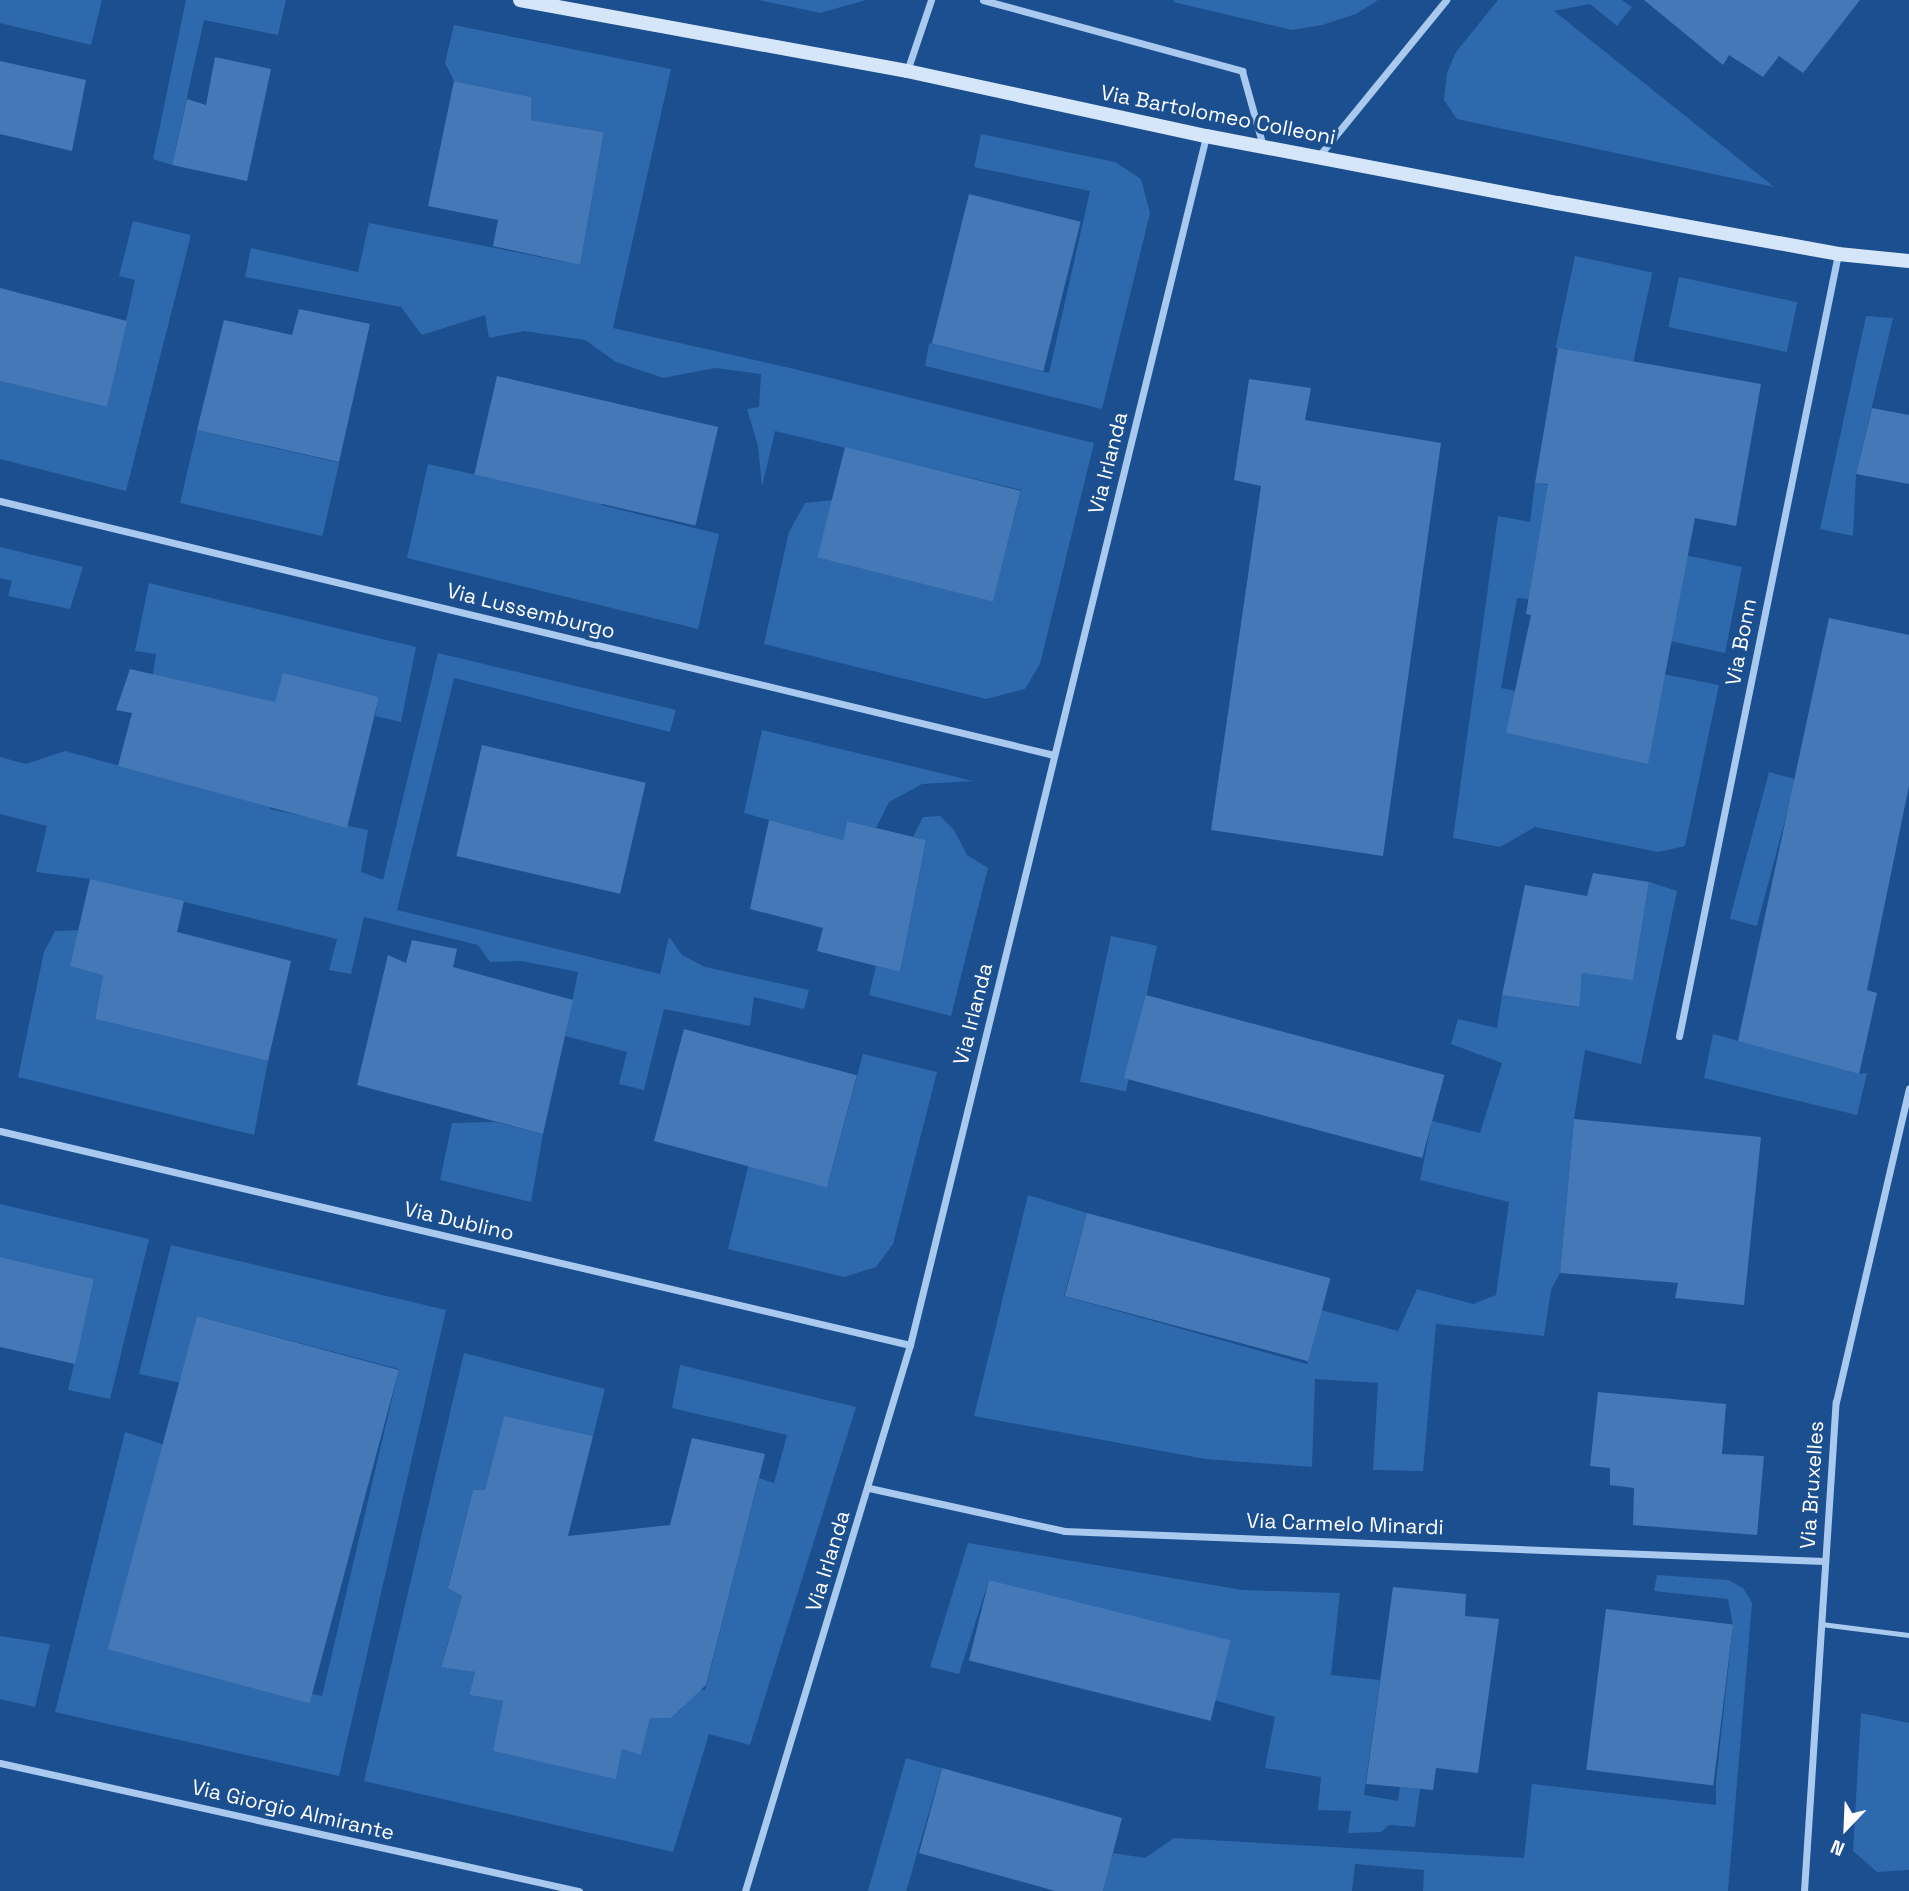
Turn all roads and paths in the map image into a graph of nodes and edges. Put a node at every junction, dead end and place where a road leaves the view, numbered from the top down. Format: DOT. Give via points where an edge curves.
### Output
graph roads {
  1 [pos="520,0"];
  2 [pos="931,0"];
  3 [pos="983,0"];
  4 [pos="1446,0"];
  5 [pos="907,71"];
  6 [pos="1206,136"];
  7 [pos="1263,147"];
  8 [pos="1318,157"];
  9 [pos="1838,254"];
  10 [pos="1909,261"];
  11 [pos="0,501"];
  12 [pos="1054,755"];
  13 [pos="1679,1036"];
  14 [pos="1909,1088"];
  15 [pos="0,1131"];
  16 [pos="910,1345"];
  17 [pos="869,1488"];
  18 [pos="1824,1561"];
  19 [pos="1821,1623"];
  20 [pos="1909,1635"];
  21 [pos="0,1763"];
  22 [pos="579,1891"];
  23 [pos="745,1891"];
  24 [pos="1804,1891"];
  1 -- 5 [label="main road, Via Bartolomeo Colleoni"];
  2 -- 5 [label="street"];
  3 -- 7 [label="street" via="1242,71"];
  4 -- 8 [label="street"];
  5 -- 6 [label="main road, Via Bartolomeo Colleoni"];
  6 -- 7 [label="main road, Via Bartolomeo Colleoni"];
  6 -- 12 [label="street, Via Irlanda"];
  7 -- 8 [label="main road, Via Bartolomeo Colleoni"];
  8 -- 9 [label="main road, Via Bartolomeo Colleoni"];
  9 -- 10 [label="main road, Via Bartolomeo Colleoni"];
  9 -- 13 [label="street, Via Bonn"];
  11 -- 12 [label="street, Via Lussemburgo"];
  12 -- 16 [label="street, Via Irlanda"];
  14 -- 18 [label="street, Via Bruxelles" via="1836,1402"];
  15 -- 16 [label="street, Via Dublino"];
  16 -- 17 [label="street, Via Irlanda"];
  17 -- 18 [label="street, Via Carmelo Minardi" via="1064,1531"];
  17 -- 23 [label="street, Via Irlanda"];
  18 -- 19 [label="street, Via Bruxelles"];
  19 -- 20 [label="lane"];
  19 -- 24 [label="street, Via Bruxelles"];
  21 -- 22 [label="street, Via Giorgio Almirante"];
}
